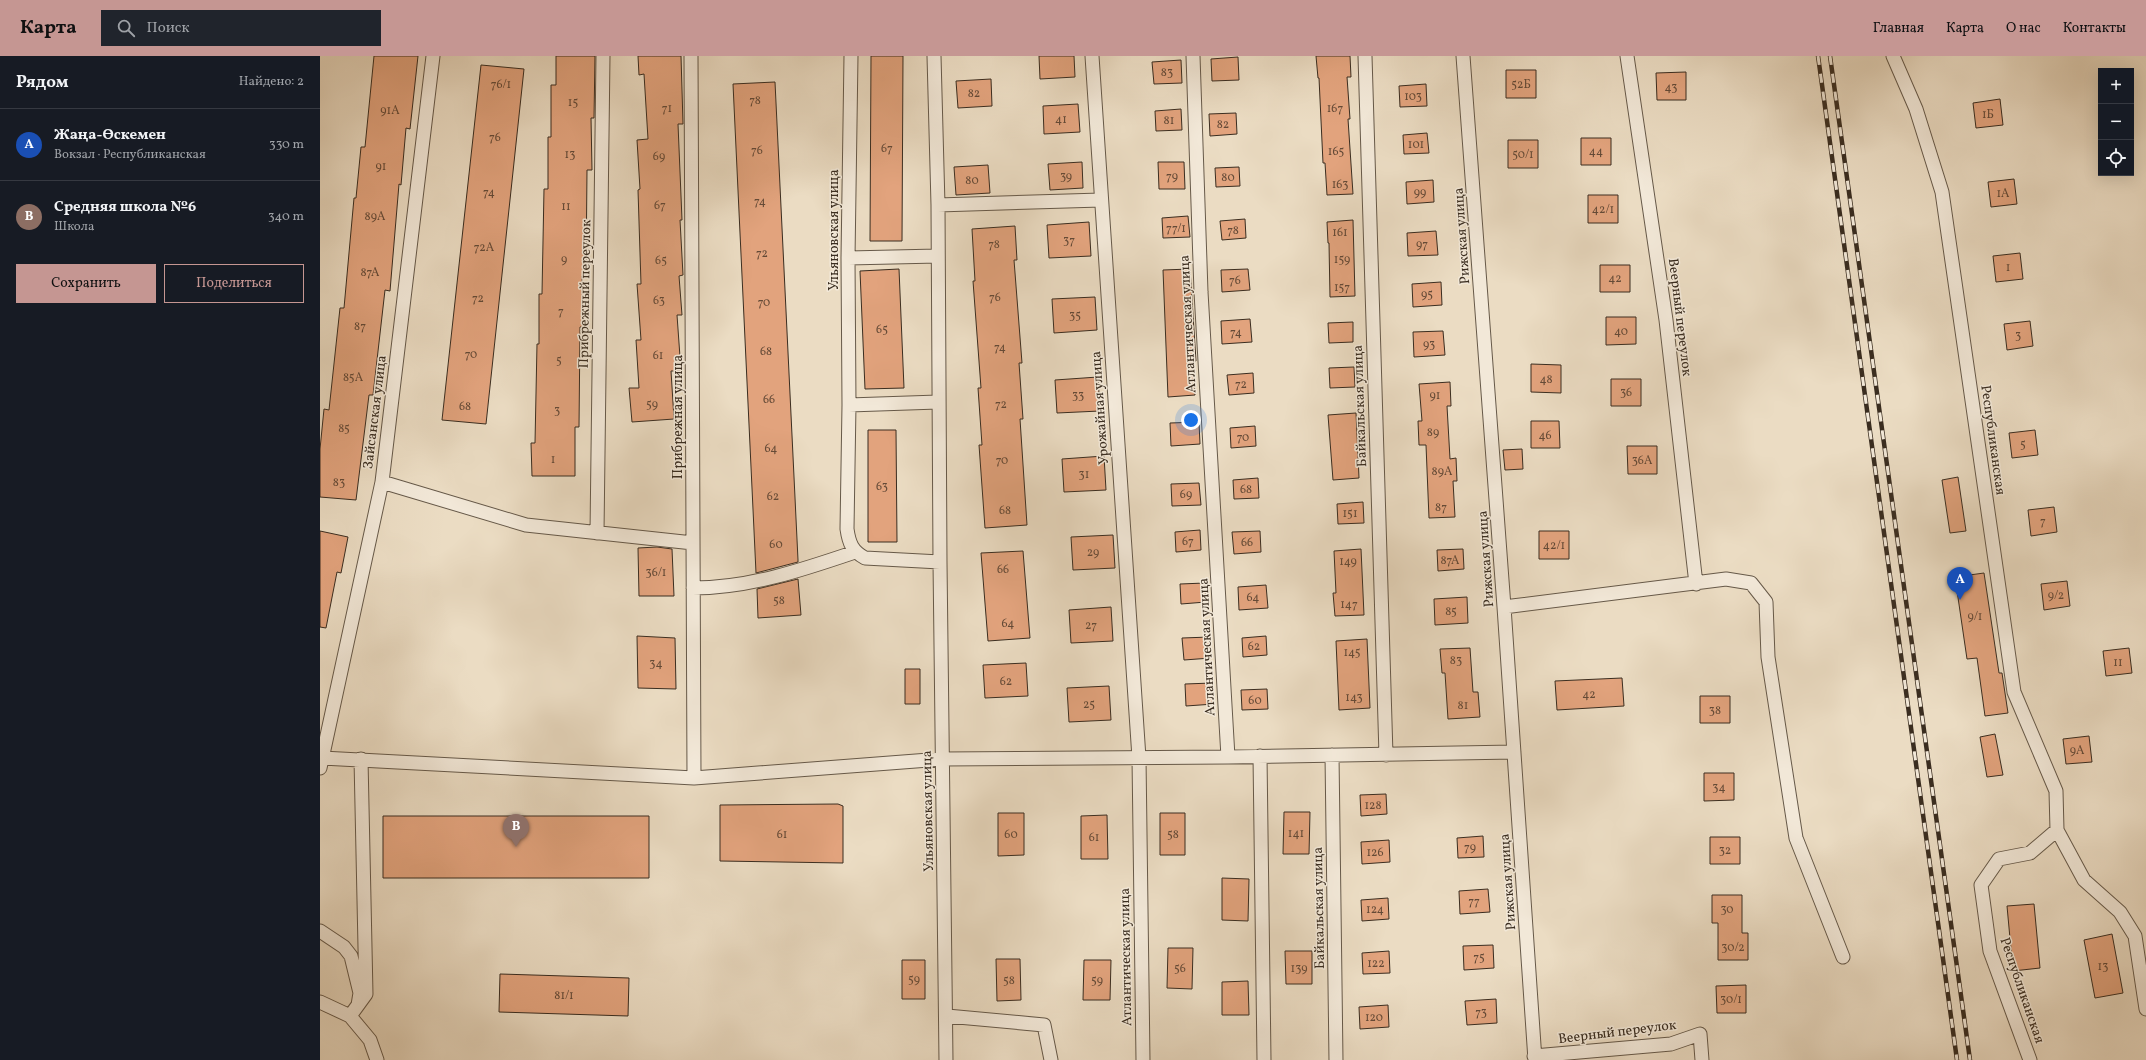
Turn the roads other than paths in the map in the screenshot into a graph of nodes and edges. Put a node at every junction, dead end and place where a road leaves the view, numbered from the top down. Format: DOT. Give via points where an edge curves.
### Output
graph roads {
  1 [pos="433,56"];
  2 [pos="603,56"];
  3 [pos="691,56"];
  4 [pos="851,56"];
  5 [pos="934,56"];
  6 [pos="1092,56"];
  7 [pos="1192,56"];
  8 [pos="1365,56"];
  9 [pos="1463,56"];
  10 [pos="1627,56"];
  11 [pos="1893,56"];
  12 [pos="1100,200"];
  13 [pos="938,205"];
  14 [pos="938,256"];
  15 [pos="848,258"];
  16 [pos="938,402"];
  17 [pos="849,405"];
  18 [pos="382,482"];
  19 [pos="597,533"];
  20 [pos="693,544"];
  21 [pos="855,552"];
  22 [pos="940,562"];
  23 [pos="1696,584"];
  24 [pos="694,588"];
  25 [pos="1504,607"];
  26 [pos="1514,752"];
  27 [pos="1332,755"];
  28 [pos="1386,755"];
  29 [pos="1260,756"];
  30 [pos="1228,757"];
  31 [pos="361,758"];
  32 [pos="1139,758"];
  33 [pos="942,759"];
  34 [pos="321,763"];
  35 [pos="694,778"];
  36 [pos="2057,830"];
  37 [pos="320,931"];
  38 [pos="1843,957"];
  39 [pos="320,1002"];
  40 [pos="358,1005"];
  41 [pos="2146,1009"];
  42 [pos="350,1016"];
  43 [pos="947,1016"];
  44 [pos="1534,1058"];
  45 [pos="377,1060"];
  46 [pos="946,1060"];
  47 [pos="1051,1060"];
  48 [pos="1143,1060"];
  49 [pos="1264,1060"];
  50 [pos="1336,1060"];
  51 [pos="1702,1060"];
  52 [pos="2030,1060"];
  1 -- 18 [label="street, Зайсанская улица"];
  2 -- 19 [label="street, Прибрежный переулок"];
  3 -- 20 [label="street, Прибрежная улица"];
  4 -- 15 [label="street, Ульяновская улица"];
  5 -- 13 [label="street, Ульяновская улица"];
  6 -- 12 [label="street, Урожайная улица"];
  7 -- 30 [label="street, Атлантическая улица" via="1201,292"];
  8 -- 28 [label="street, Байкальская улица"];
  9 -- 25 [label="street, Рижская улица"];
  10 -- 23 [label="street, Веерный переулок" via="1666,320"];
  11 -- 36 [label="street, Республиканская" via="1916,109 1942,192 2014,692 2056,791"];
  12 -- 13 [label="street"];
  12 -- 32 [label="street, Урожайная улица"];
  13 -- 14 [label="street, Ульяновская улица"];
  14 -- 15 [label="street"];
  14 -- 16 [label="street, Ульяновская улица"];
  15 -- 17 [label="street, Ульяновская улица"];
  16 -- 17 [label="street"];
  16 -- 22 [label="street, Ульяновская улица"];
  17 -- 21 [label="street, Ульяновская улица" via="847,529"];
  18 -- 19 [label="street" via="526,525"];
  18 -- 34 [label="street, Зайсанская улица"];
  19 -- 20 [label="street"];
  20 -- 24 [label="street, Прибрежная улица"];
  21 -- 22 [label="street" via="865,558"];
  21 -- 24 [label="street" via="747,584"];
  22 -- 33 [label="street, Ульяновская улица"];
  23 -- 25 [label="street"];
  23 -- 38 [label="street" via="1726,579 1751,583 1766,602 1768,664 1796,838"];
  24 -- 35 [label="street, Прибрежная улица"];
  25 -- 26 [label="street, Рижская улица"];
  26 -- 28 [label="street"];
  26 -- 44 [label="street, Рижская улица"];
  27 -- 28 [label="street"];
  27 -- 29 [label="street"];
  27 -- 50 [label="street, Байкальская улица"];
  29 -- 30 [label="street"];
  29 -- 49 [label="street"];
  30 -- 32 [label="street"];
  31 -- 34 [label="street"];
  31 -- 35 [label="street"];
  31 -- 40 [label="street" via="366,994"];
  32 -- 33 [label="street"];
  32 -- 48 [label="street, Атлантическая улица"];
  33 -- 35 [label="street"];
  33 -- 43 [label="street, Ульяновская улица"];
  36 -- 41 [label="street, Республиканская" via="2084,880 2120,912 2135,936"];
  36 -- 52 [label="street, Республиканская" via="2030,853 1999,859 1981,885 1990,951"];
  37 -- 40 [label="street" via="344,947 351,956 360,992"];
  39 -- 42 [label="street"];
  40 -- 42 [label="street"];
  42 -- 45 [label="street" via="370,1040"];
  43 -- 46 [label="street, Ульяновская улица"];
  43 -- 47 [label="street" via="1044,1025"];
  44 -- 51 [label="street, Веерный переулок" via="1671,1044 1700,1034"];
}
